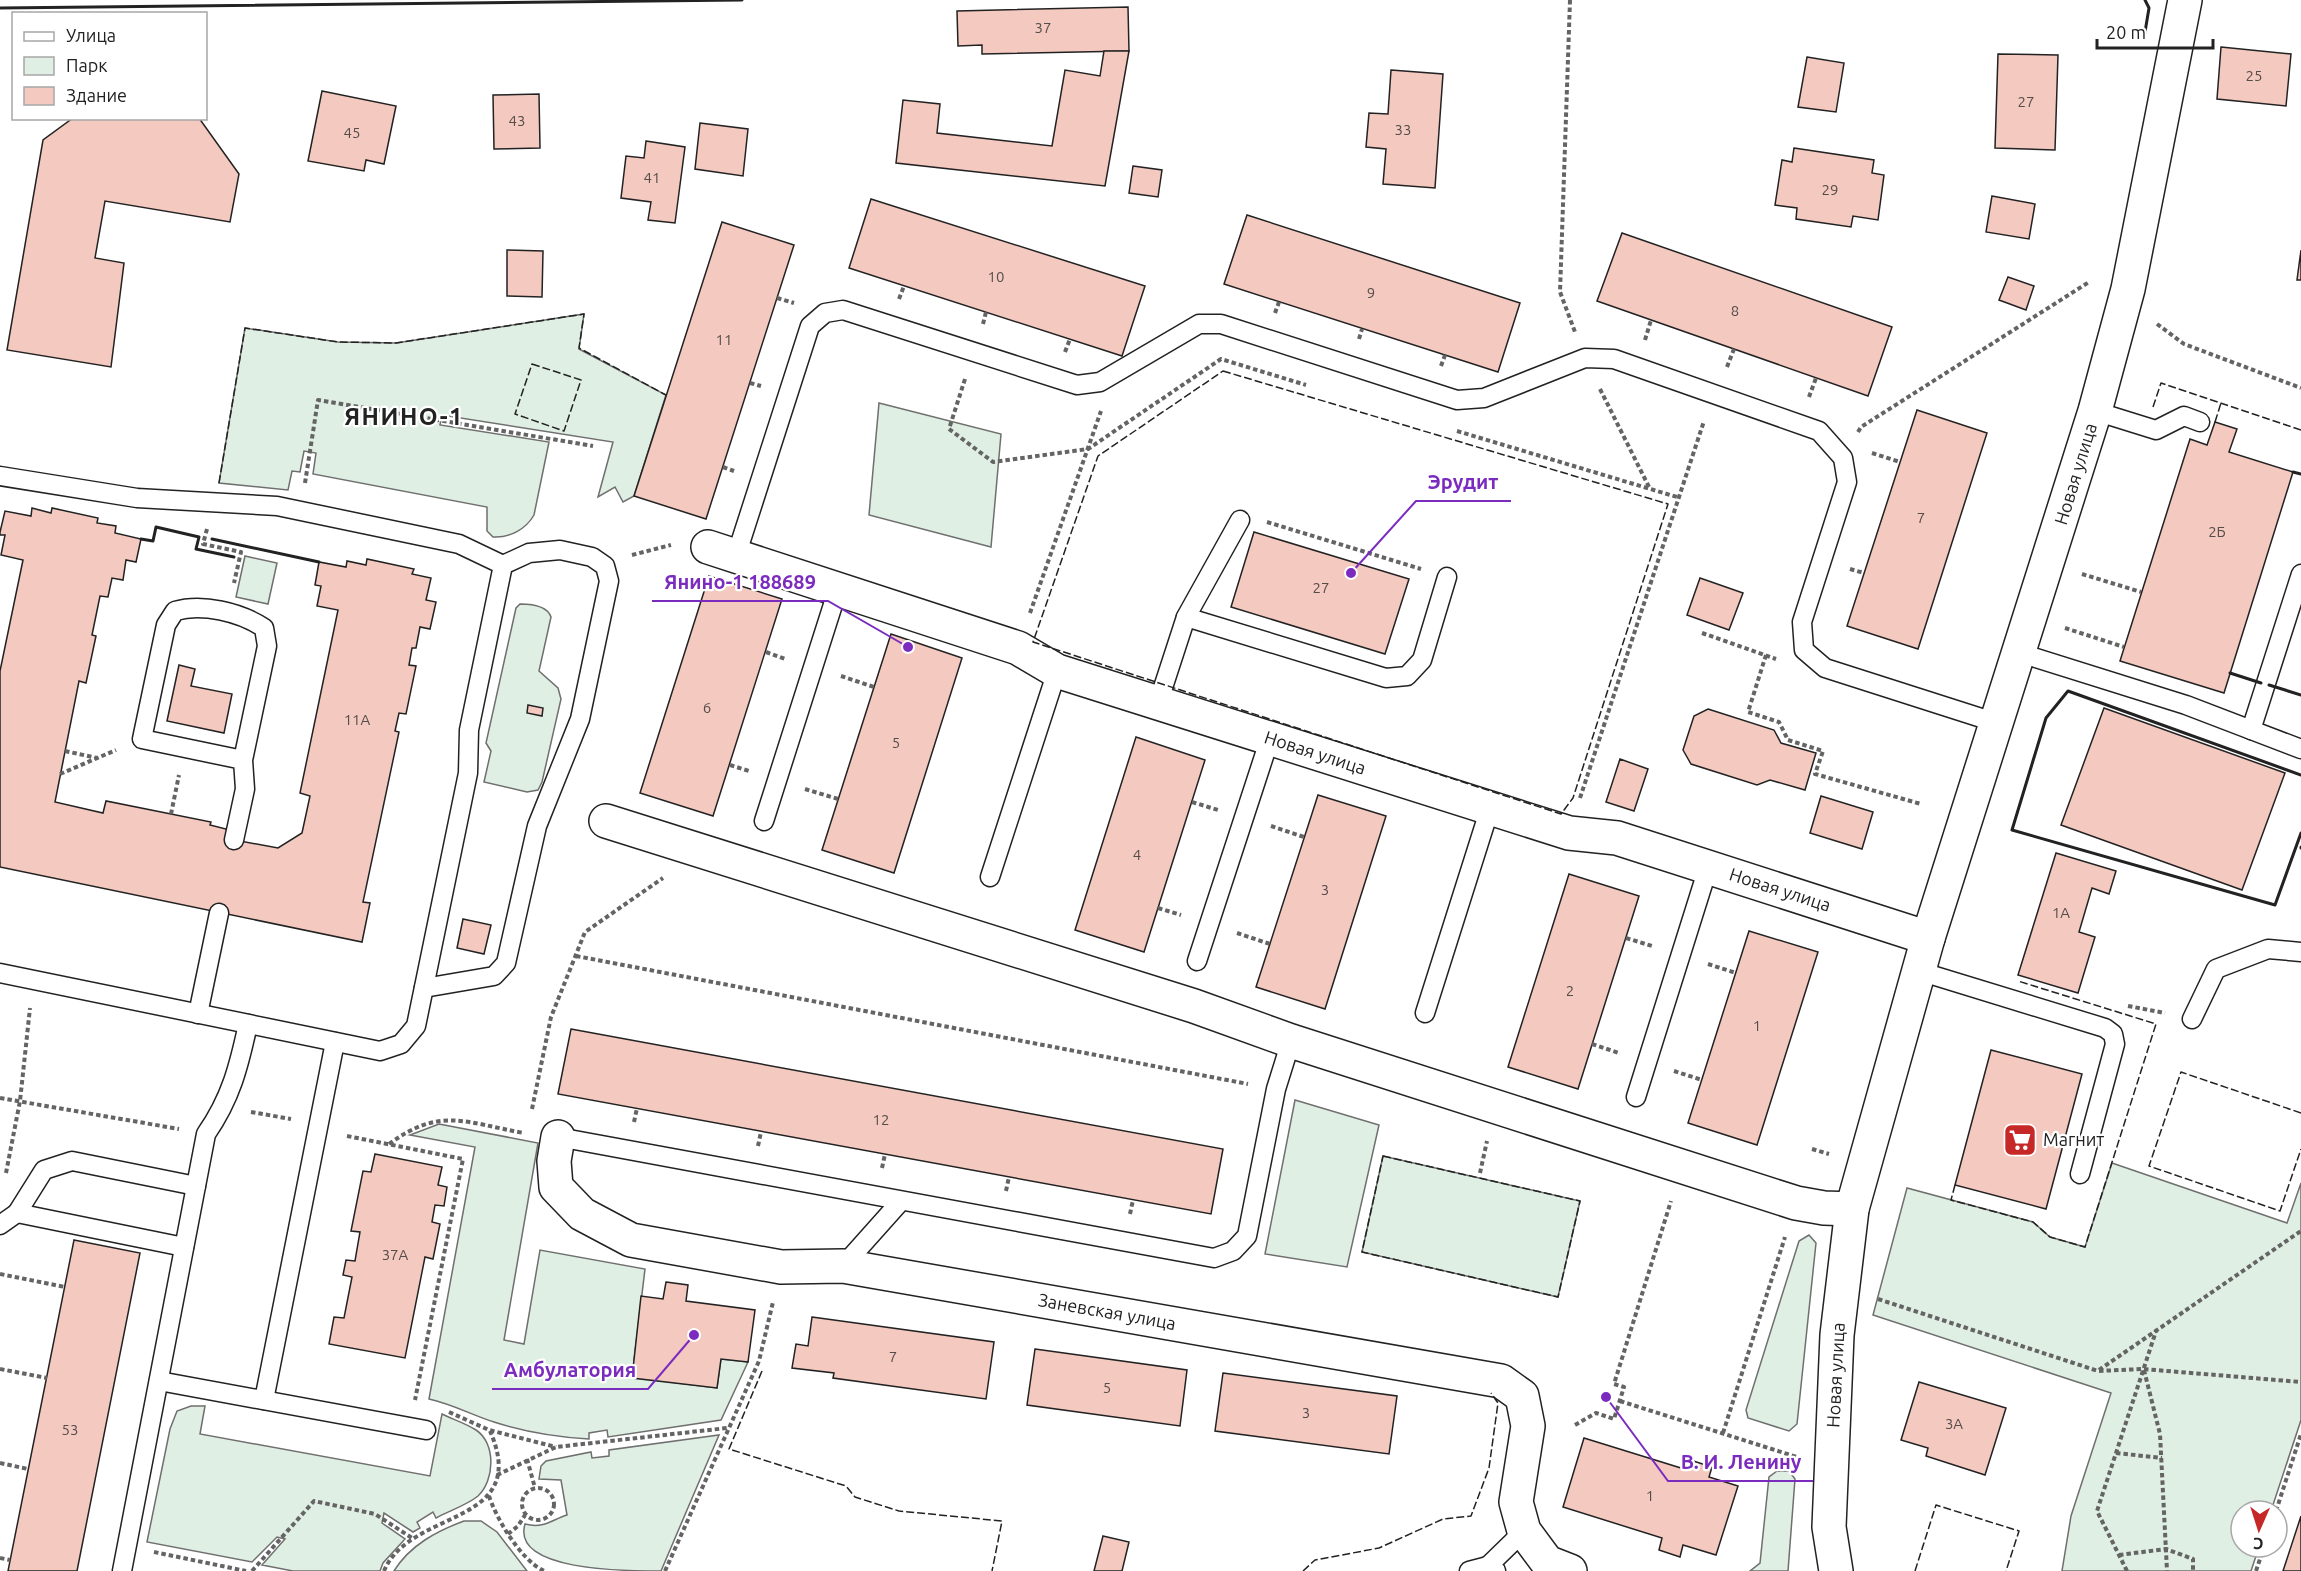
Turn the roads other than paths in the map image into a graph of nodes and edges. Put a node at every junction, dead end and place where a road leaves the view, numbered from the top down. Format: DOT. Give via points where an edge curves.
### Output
graph roads {
  1 [pos="2185,0"];
  2 [pos="2095,411"];
  3 [pos="2200,422"];
  4 [pos="0,476"];
  5 [pos="1240,520"];
  6 [pos="722,552"];
  7 [pos="503,565"];
  8 [pos="2301,574"];
  9 [pos="1447,577"];
  10 [pos="838,590"];
  11 [pos="1186,617"];
  12 [pos="2020,653"];
  13 [pos="1057,671"];
  14 [pos="1158,703"];
  15 [pos="1997,723"];
  16 [pos="2251,730"];
  17 [pos="1270,738"];
  18 [pos="2301,749"];
  19 [pos="243,760"];
  20 [pos="1490,808"];
  21 [pos="606,821"];
  22 [pos="765,821"];
  23 [pos="234,840"];
  24 [pos="1708,868"];
  25 [pos="990,877"];
  26 [pos="219,913"];
  27 [pos="1928,938"];
  28 [pos="2301,952"];
  29 [pos="1197,961"];
  30 [pos="1919,971"];
  31 [pos="0,973"];
  32 [pos="424,988"];
  33 [pos="1425,1013"];
  34 [pos="198,1014"];
  35 [pos="2192,1019"];
  36 [pos="248,1024"];
  37 [pos="1291,1041"];
  38 [pos="335,1042"];
  39 [pos="1636,1097"];
  40 [pos="558,1137"];
  41 [pos="2080,1174"];
  42 [pos="196,1186"];
  43 [pos="901,1201"];
  44 [pos="1852,1209"];
  45 [pos="18,1213"];
  46 [pos="0,1225"];
  47 [pos="184,1246"];
  48 [pos="843,1266"];
  49 [pos="159,1381"];
  50 [pos="264,1400"];
  51 [pos="418,1429"];
  52 [pos="1524,1531"];
  53 [pos="1492,1568"];
  54 [pos="122,1571"];
  55 [pos="1469,1571"];
  56 [pos="1570,1571"];
  57 [pos="1836,1571"];
  1 -- 2 [label="street, Новая улица" via="2128,289"];
  2 -- 3 [label="lane" via="2156,430 2184,416"];
  2 -- 12 [label="street, Новая улица"];
  4 -- 7 [label="lane" via="136,498 277,506 459,544"];
  5 -- 11 [label="lane"];
  6 -- 10 [label="street, Новая улица"];
  6 -- 15 [label="lane" via="810,326 825,314 843,310 1077,385 1100,382 1199,324 1221,324 1457,400 1484,399 1585,358 1614,359 1819,431 1843,458 1847,482 1802,622 1804,651 1825,668"];
  7 -- 32 [label="lane" via="469,730 468,773"];
  7 -- 32 [label="lane" via="529,553 560,550 592,556 605,566 609,581 580,719 537,826 506,963 494,976"];
  8 -- 16 [label="lane"];
  9 -- 11 [label="lane" via="1422,660 1407,676 1386,678"];
  10 -- 13 [label="street, Новая улица" via="1018,648"];
  10 -- 22 [label="lane"];
  11 -- 14 [label="lane"];
  12 -- 15 [label="street, Новая улица"];
  12 -- 16 [label="lane" via="2186,705"];
  13 -- 14 [label="street, Новая улица"];
  13 -- 25 [label="lane"];
  14 -- 17 [label="street, Новая улица"];
  15 -- 27 [label="street, Новая улица"];
  16 -- 18 [label="lane"];
  17 -- 20 [label="street, Новая улица"];
  17 -- 29 [label="lane"];
  19 -- 19 [label="lane" via="142,739 166,625 175,611 192,606 249,618 264,628 267,646"];
  19 -- 23 [label="lane" via="245,789"];
  20 -- 24 [label="street, Новая улица" via="1569,833 1617,838"];
  20 -- 33 [label="lane"];
  21 -- 37 [label="street" via="1194,1006"];
  24 -- 27 [label="street, Новая улица"];
  24 -- 39 [label="lane"];
  26 -- 34 [label="lane"];
  27 -- 30 [label="street, Новая улица"];
  28 -- 35 [label="lane" via="2268,950 2216,969"];
  30 -- 41 [label="lane" via="2105,1028 2113,1034 2115,1044"];
  30 -- 44 [label="street, Новая улица"];
  31 -- 34 [label="lane"];
  32 -- 38 [label="lane" via="416,1026 401,1044 380,1051"];
  34 -- 36 [label="lane"];
  36 -- 38 [label="lane"];
  36 -- 42 [label="lane" via="240,1064 224,1108 206,1134"];
  37 -- 43 [label="lane" via="1276,1089 1247,1236 1233,1251 1214,1258"];
  37 -- 44 [label="street" via="1796,1203"];
  38 -- 50 [label="lane"];
  40 -- 43 [label="lane"];
  40 -- 48 [label="street, Заневская улица" via="554,1161 556,1187 582,1214 631,1240 781,1268"];
  42 -- 45 [label="lane" via="72,1161 44,1170"];
  42 -- 47 [label="lane"];
  43 -- 48 [label="lane"];
  44 -- 57 [label="street, Новая улица" via="1837,1335 1829,1527"];
  45 -- 46 [label="lane"];
  45 -- 47 [label="lane"];
  47 -- 49 [label="lane"];
  48 -- 52 [label="street, Заневская улица" via="1501,1381 1522,1396 1528,1426 1516,1502"];
  49 -- 50 [label="lane"];
  49 -- 54 [label="lane"];
  50 -- 51 [label="lane"];
  52 -- 53 [label="lane"];
  52 -- 56 [label="street, Заневская улица" via="1547,1562"];
  53 -- 55 [label="lane"];
}
